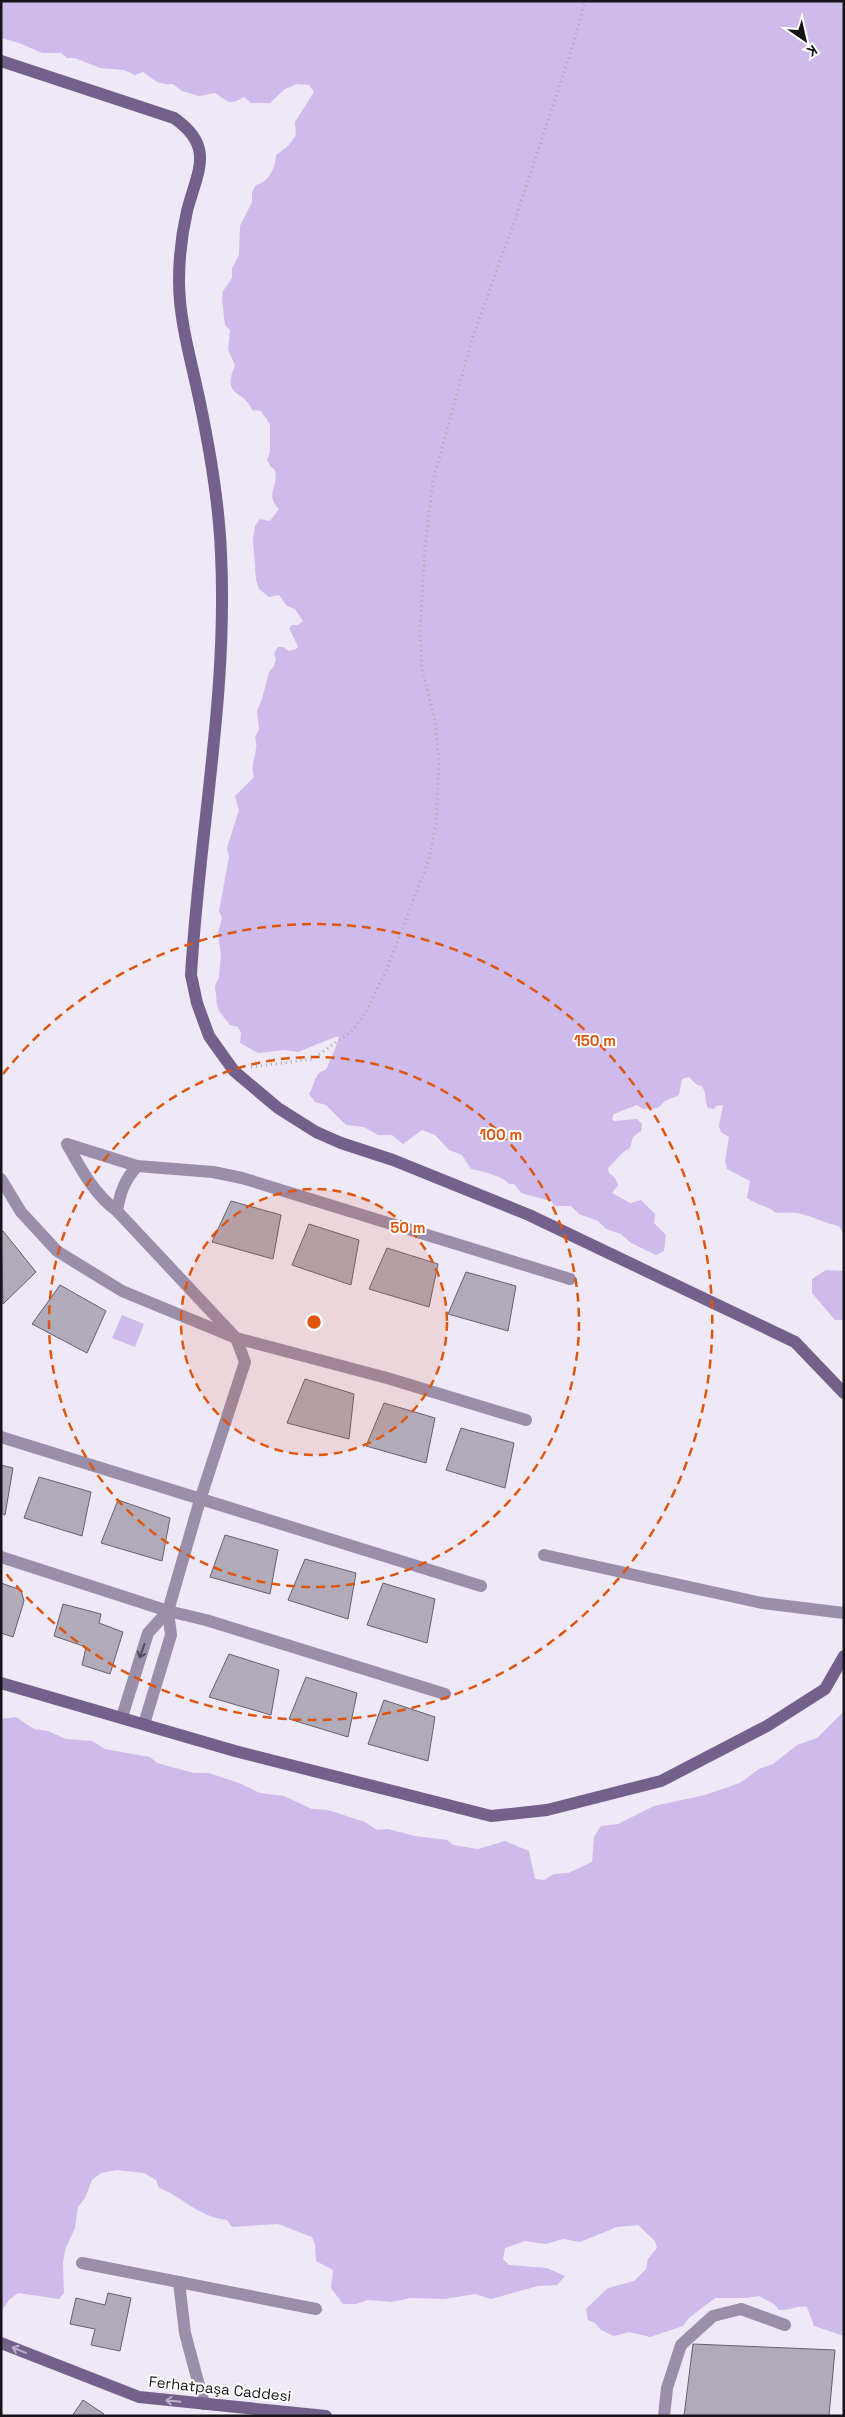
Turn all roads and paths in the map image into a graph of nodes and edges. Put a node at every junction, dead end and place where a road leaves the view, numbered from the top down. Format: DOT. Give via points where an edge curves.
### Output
graph roads {
  1 [pos="585,1"];
  2 [pos="1,61"];
  3 [pos="234,1072"];
  4 [pos="138,1166"];
  5 [pos="1,1179"];
  6 [pos="117,1211"];
  7 [pos="570,1279"];
  8 [pos="236,1338"];
  9 [pos="844,1393"];
  10 [pos="526,1420"];
  11 [pos="1,1437"];
  12 [pos="200,1500"];
  13 [pos="544,1555"];
  14 [pos="1,1556"];
  15 [pos="481,1586"];
  16 [pos="168,1611"];
  17 [pos="844,1613"];
  18 [pos="844,1656"];
  19 [pos="1,1683"];
  20 [pos="445,1694"];
  21 [pos="122,1717"];
  22 [pos="144,1724"];
  23 [pos="82,2263"];
  24 [pos="179,2282"];
  25 [pos="316,2309"];
  26 [pos="785,2325"];
  27 [pos="1,2343"];
  28 [pos="204,2404"];
  29 [pos="195,2416"];
  30 [pos="326,2416"];
  31 [pos="664,2416"];
  1 -- 3 [label="path" via="515,220 472,339 433,481 424,547 420,632 422,668 435,722 439,760 436,824 429,859 386,971 366,1012 353,1030 313,1059 257,1065"];
  2 -- 3 [label="street" via="174,118 193,135 199,150 200,169 187,211 179,281 185,332 218,494 222,556 219,694 191,975 209,1036"];
  3 -- 9 [label="street" via="270,1102 316,1132 529,1215 795,1342"];
  4 -- 6 [label="street" via="120,1191"];
  4 -- 6 [label="street" via="67,1144 103,1201"];
  4 -- 7 [label="street" via="213,1172 242,1178"];
  5 -- 8 [label="street" via="21,1212 56,1251 122,1291"];
  6 -- 8 [label="street"];
  8 -- 10 [label="street" via="387,1378"];
  8 -- 12 [label="street" via="245,1362"];
  11 -- 12 [label="street"];
  12 -- 15 [label="street"];
  12 -- 16 [label="street"];
  13 -- 17 [label="street" via="762,1603"];
  14 -- 16 [label="street"];
  16 -- 20 [label="street" via="215,1622"];
  16 -- 21 [label="street, one-way" via="148,1632"];
  16 -- 22 [label="street" via="171,1634"];
  18 -- 22 [label="street" via="825,1689 767,1726 661,1781 547,1810 491,1816 235,1751"];
  19 -- 21 [label="street"];
  21 -- 22 [label="street"];
  23 -- 24 [label="street"];
  24 -- 25 [label="street"];
  24 -- 28 [label="street" via="185,2333"];
  26 -- 31 [label="street" via="741,2309 714,2316 681,2345 667,2388"];
  28 -- 27 [label="street, Ferhatpaşa Caddesi, one-way" via="139,2397"];
  28 -- 29 [label="street"];
  28 -- 30 [label="street, Ferhatpaşa Caddesi"];
}
